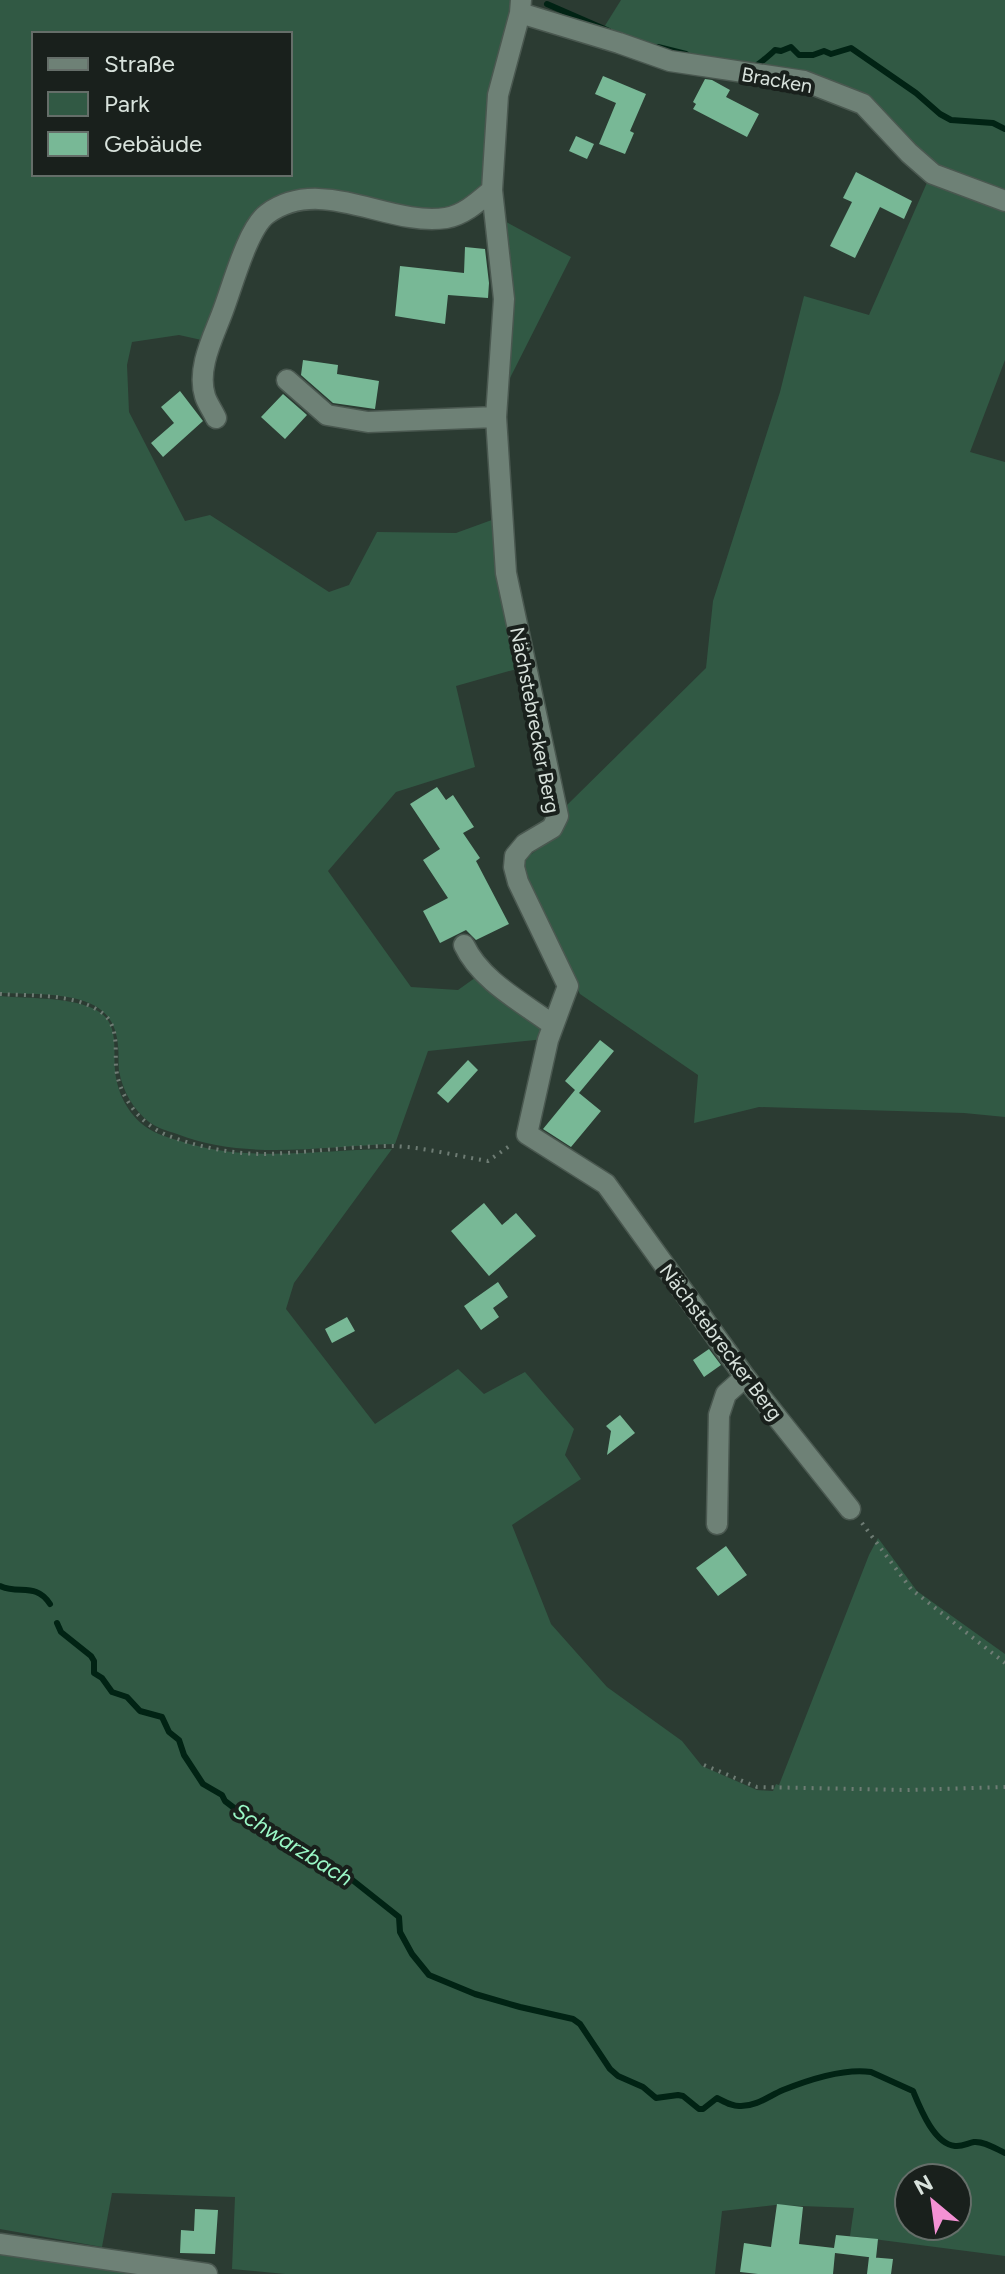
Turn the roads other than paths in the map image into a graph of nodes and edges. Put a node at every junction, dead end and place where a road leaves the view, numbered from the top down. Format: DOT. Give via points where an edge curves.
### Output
graph roads {
  1 [pos="520,6"];
  2 [pos="492,190"];
  3 [pos="1005,201"];
  4 [pos="287,380"];
  5 [pos="496,417"];
  6 [pos="216,418"];
  7 [pos="464,945"];
  8 [pos="553,1025"];
  9 [pos="745,1377"];
  10 [pos="850,1509"];
  11 [pos="717,1524"];
  12 [pos="0,2244"];
  13 [pos="207,2274"];
  1 -- 2 [label="street, Nächstebrecker Berg" via="498,95"];
  1 -- 3 [label="street, Bracken" via="670,61 804,81 863,104 933,174"];
  2 -- 5 [label="street, Nächstebrecker Berg" via="504,299"];
  2 -- 6 [label="street" via="448,218 419,219 316,197 266,215 249,239 204,365 205,395"];
  4 -- 5 [label="street" via="327,415 368,422"];
  5 -- 8 [label="street, Nächstebrecker Berg" via="506,573 558,816 552,828 525,844 514,867 568,986"];
  7 -- 8 [label="street" via="486,976"];
  8 -- 9 [label="street, Nächstebrecker Berg" via="527,1134 606,1184"];
  9 -- 10 [label="street, Nächstebrecker Berg"];
  9 -- 11 [label="street" via="726,1394 719,1415"];
  12 -- 13 [label="street"];
}
